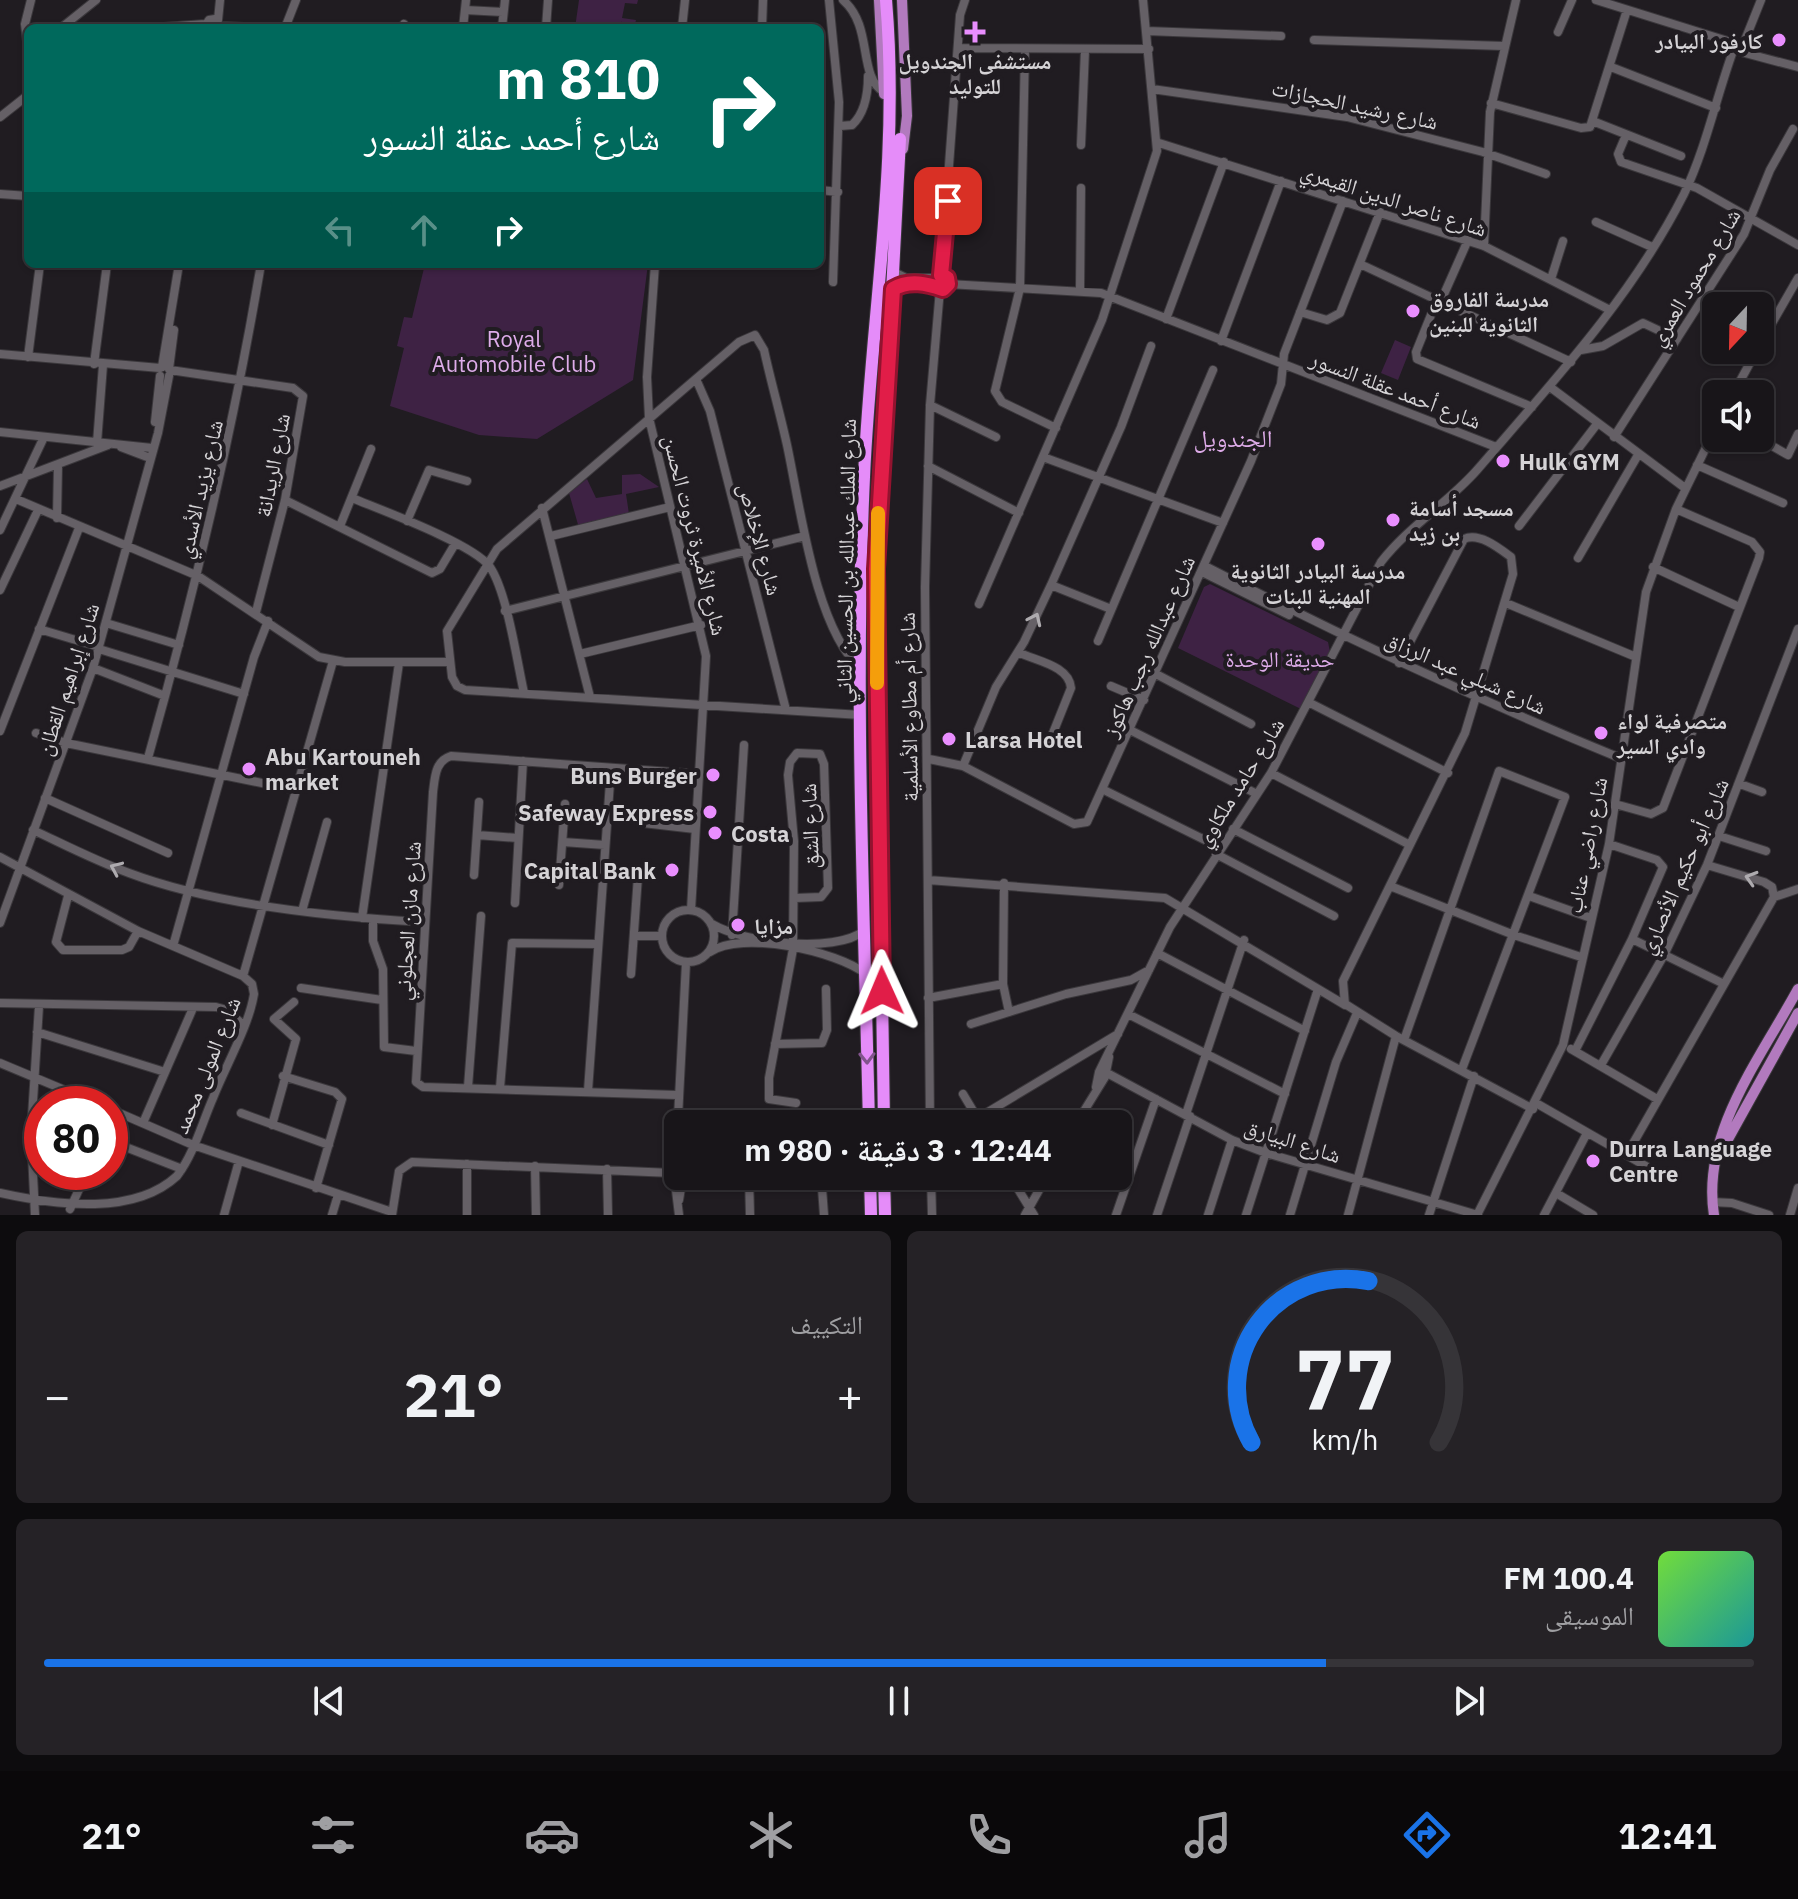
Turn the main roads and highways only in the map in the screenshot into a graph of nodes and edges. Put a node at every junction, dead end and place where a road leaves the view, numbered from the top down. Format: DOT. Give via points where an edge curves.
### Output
graph roads {
  1 [pos="879,0"];
  2 [pos="886,0"];
  3 [pos="894,0"];
  4 [pos="902,0"];
  5 [pos="896,118"];
  6 [pos="895,158"];
  7 [pos="1798,989"];
  8 [pos="1798,1013"];
  9 [pos="869,1110"];
  10 [pos="884,1110"];
  11 [pos="1713,1174"];
  12 [pos="870,1190"];
  13 [pos="884,1190"];
  14 [pos="871,1215"];
  15 [pos="885,1215"];
  16 [pos="1714,1215"];
  1 -- 6 [label="main road" via="885,142"];
  2 -- 5 [label="highway, شارع الملك عبدالله بن الحسين الثاني"];
  3 -- 5 [label="highway, شارع الملك عبدالله بن الحسين الثاني"];
  4 -- 6 [label="main road" via="907,116"];
  5 -- 6 [label="highway, شارع الملك عبدالله بن الحسين الثاني"];
  6 -- 9 [label="highway, شارع الملك عبدالله بن الحسين الثاني, one-way" via="864,475"];
  6 -- 10 [label="highway, شارع الملك عبدالله بن الحسين الثاني" via="876,597"];
  7 -- 11 [label="main road" via="1727,1121"];
  8 -- 11 [label="main road" via="1728,1135"];
  11 -- 16 [label="main road"];
  12 -- 14 [label="highway"];
  13 -- 15 [label="highway"];
}
